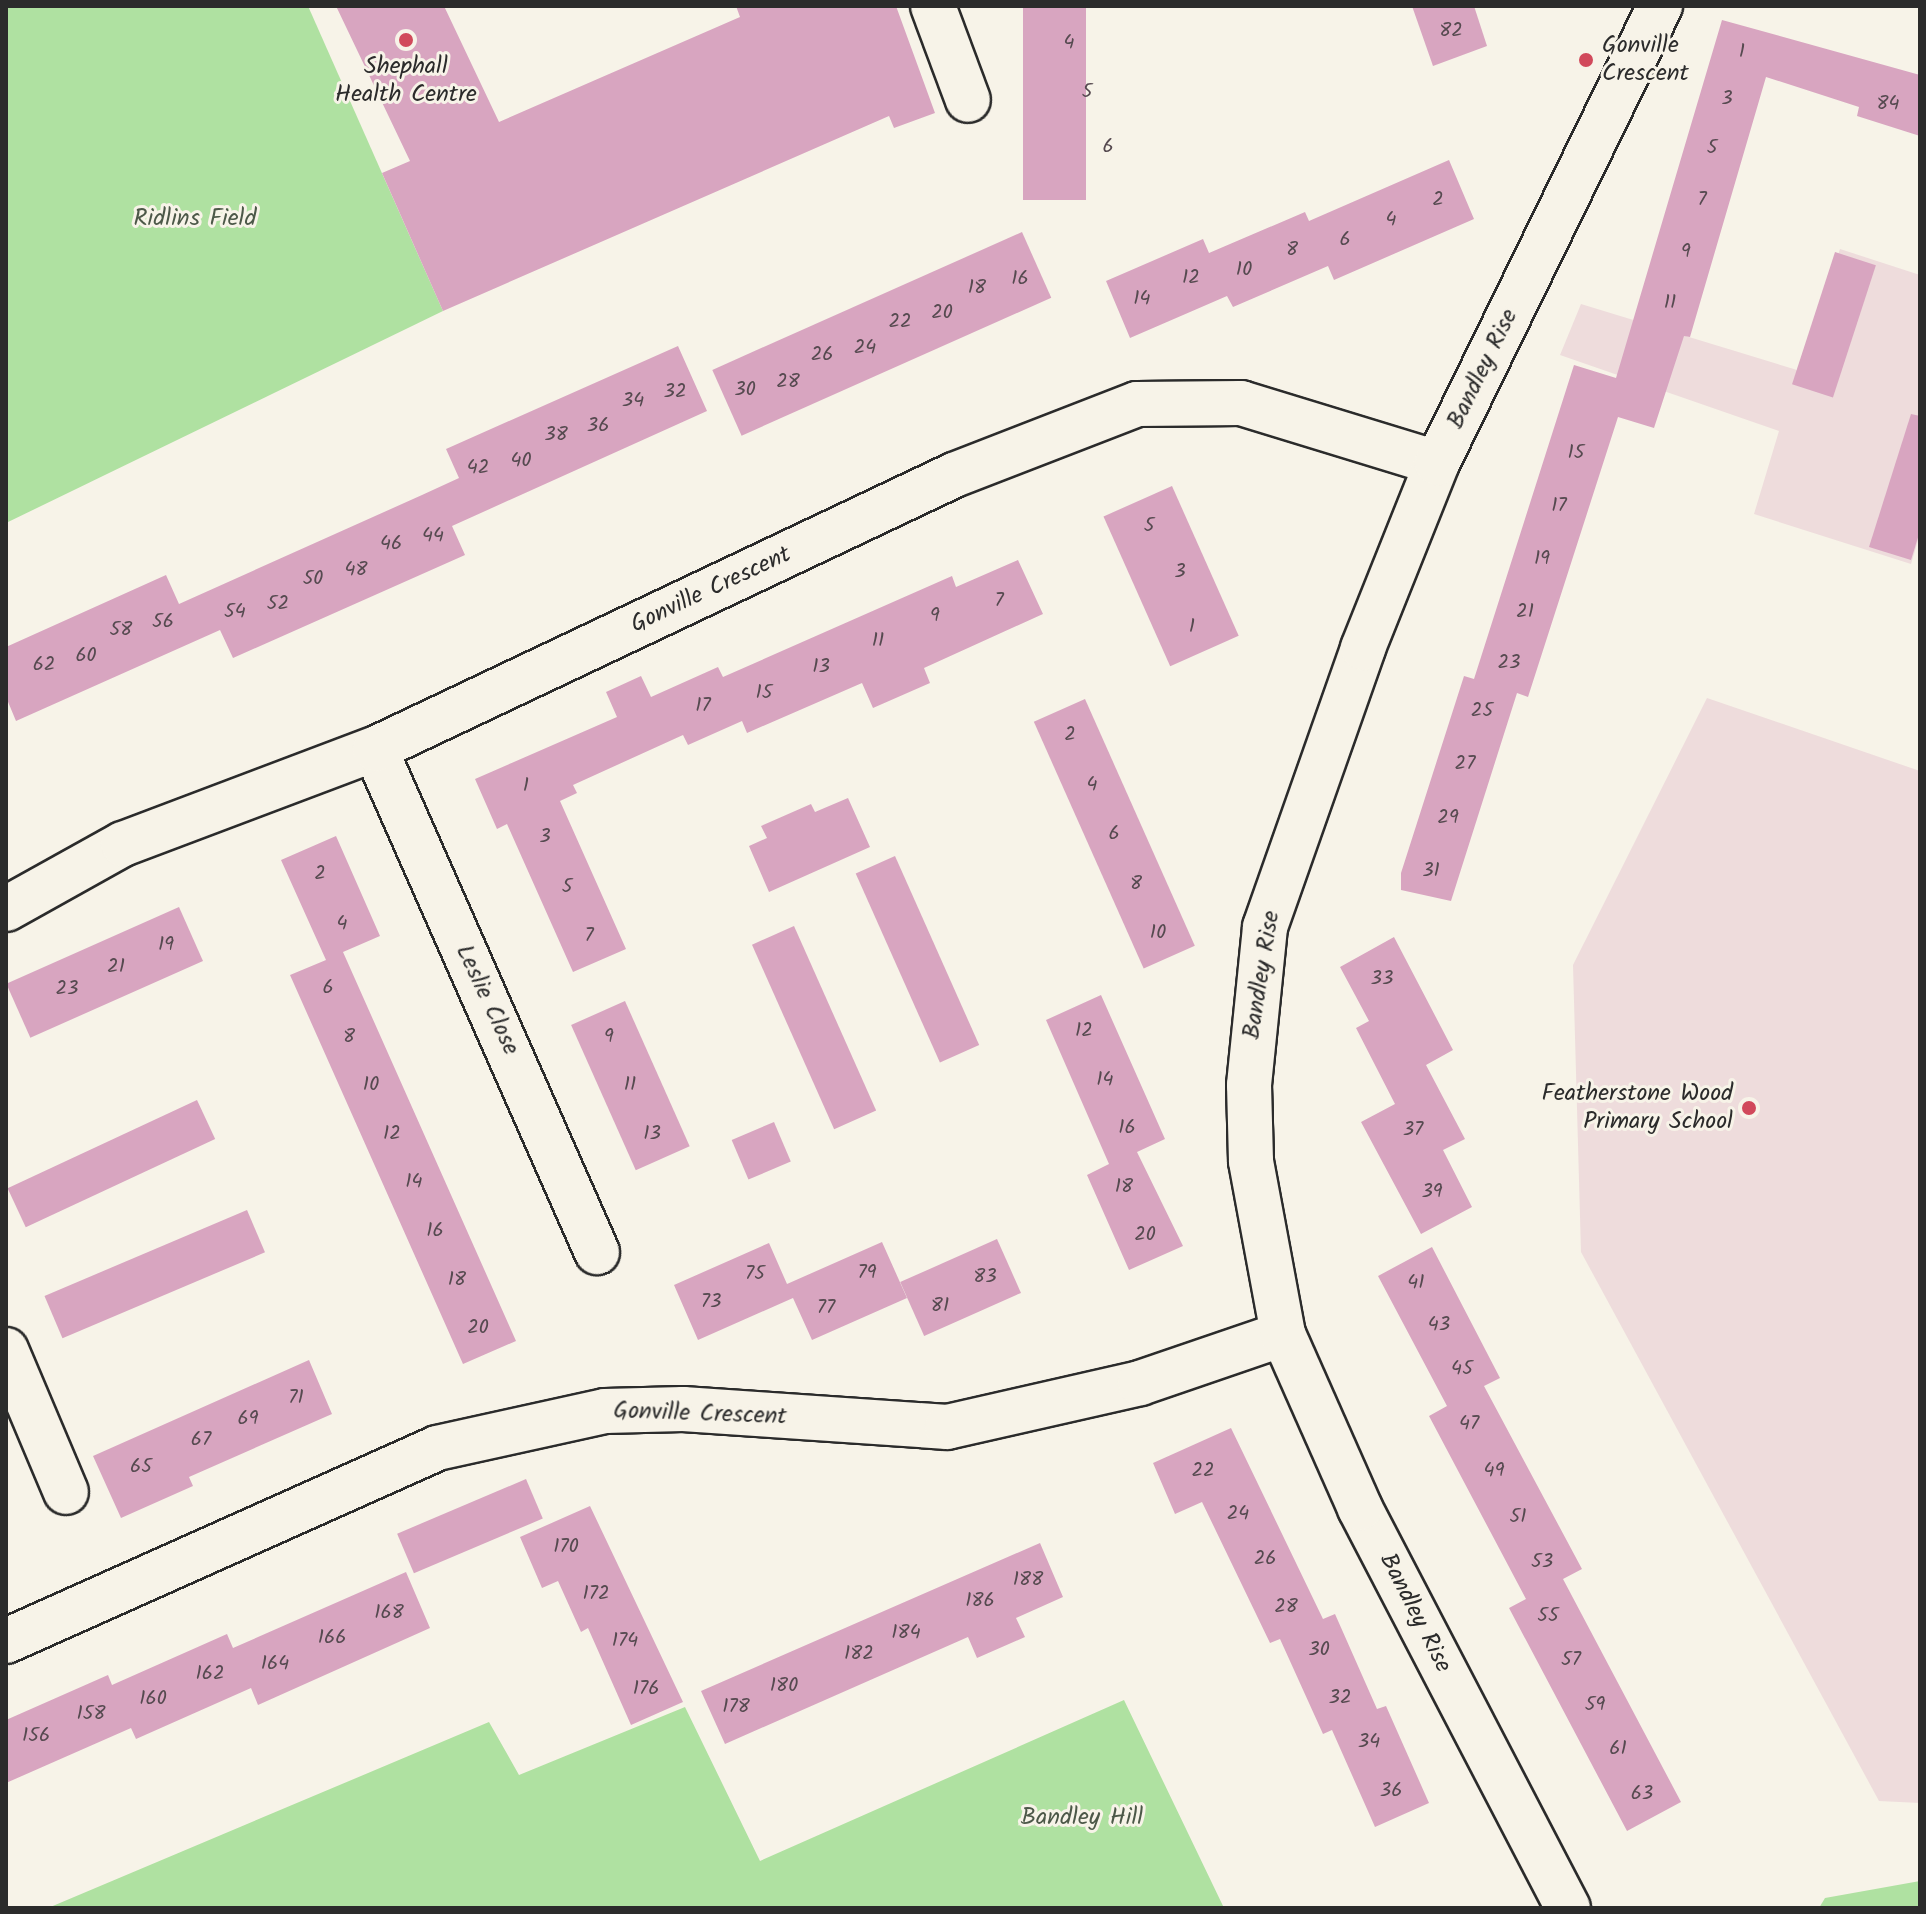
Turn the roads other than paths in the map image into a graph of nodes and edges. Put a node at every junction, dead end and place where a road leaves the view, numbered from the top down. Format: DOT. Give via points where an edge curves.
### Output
graph roads {
  1 [pos="933,6"];
  2 [pos="1660,6"];
  3 [pos="968,100"];
  4 [pos="1437,463"];
  5 [pos="375,749"];
  6 [pos="6,909"];
  7 [pos="597,1252"];
  8 [pos="1283,1334"];
  9 [pos="6,1350"];
  10 [pos="66,1492"];
  11 [pos="6,1641"];
  12 [pos="1568,1908"];
  1 -- 3 [label="street"];
  2 -- 4 [label="street, Bandley Rise"];
  4 -- 5 [label="street, Gonville Crescent" via="1241,403 1137,404 954,475"];
  4 -- 8 [label="street, Bandley Rise" via="1363,648 1265,927 1253,1015 1251,1161"];
  5 -- 6 [label="street, Gonville Crescent" via="123,844"];
  5 -- 7 [label="street, Leslie Close"];
  8 -- 11 [label="street, Gonville Crescent" via="1140,1383 947,1427 683,1409 605,1411 437,1448"];
  8 -- 12 [label="street, Bandley Rise" via="1360,1508"];
  9 -- 10 [label="street"];
}
